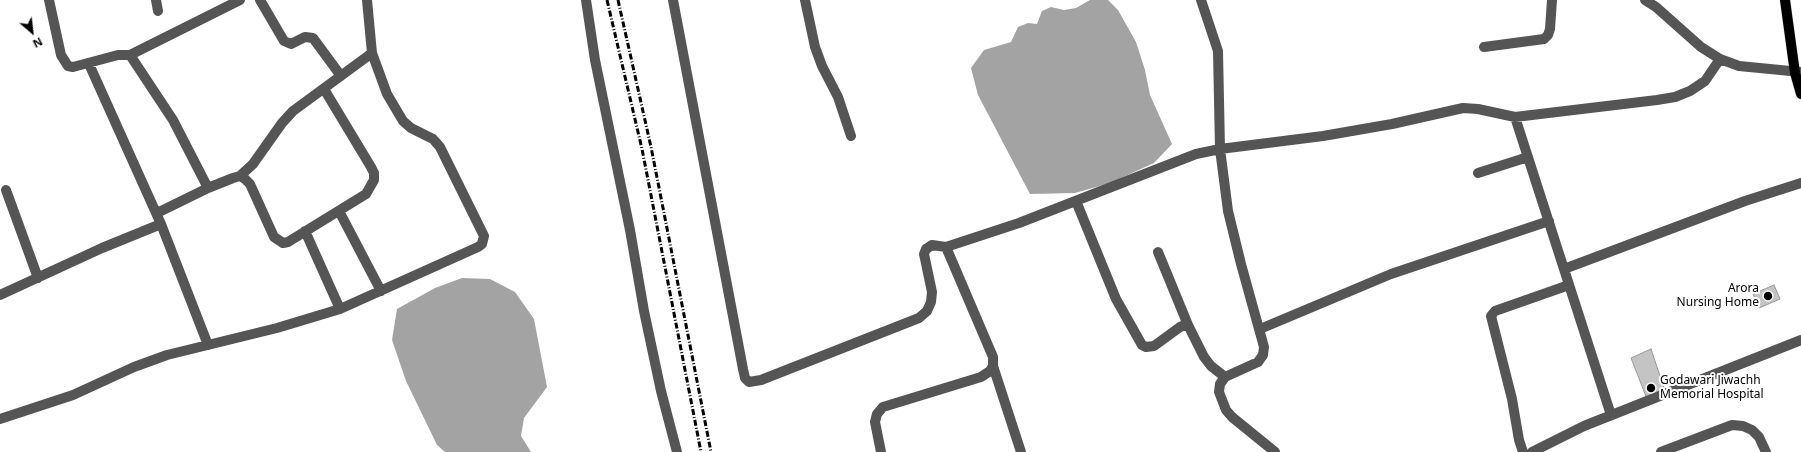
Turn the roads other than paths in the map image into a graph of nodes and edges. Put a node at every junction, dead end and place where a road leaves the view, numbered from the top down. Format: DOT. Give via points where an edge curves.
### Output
graph roads {
  1 [pos="49,0"];
  2 [pos="156,0"];
  3 [pos="240,0"];
  4 [pos="260,0"];
  5 [pos="366,0"];
  6 [pos="586,0"];
  7 [pos="673,0"];
  8 [pos="805,0"];
  9 [pos="1201,0"];
  10 [pos="1552,0"];
  11 [pos="1645,0"];
  12 [pos="1785,0"];
  13 [pos="1658,3"];
  14 [pos="158,11"];
  15 [pos="1484,47"];
  16 [pos="372,53"];
  17 [pos="130,55"];
  18 [pos="1720,59"];
  19 [pos="89,64"];
  20 [pos="1798,73"];
  21 [pos="341,76"];
  22 [pos="324,89"];
  23 [pos="1801,94"];
  24 [pos="1515,117"];
  25 [pos="851,136"];
  26 [pos="1220,149"];
  27 [pos="1528,157"];
  28 [pos="1478,173"];
  29 [pos="240,176"];
  30 [pos="1801,183"];
  31 [pos="208,188"];
  32 [pos="6,190"];
  33 [pos="1076,201"];
  34 [pos="339,211"];
  35 [pos="157,213"];
  36 [pos="1549,221"];
  37 [pos="161,224"];
  38 [pos="305,231"];
  39 [pos="946,248"];
  40 [pos="1158,252"];
  41 [pos="1564,269"];
  42 [pos="38,278"];
  43 [pos="1569,285"];
  44 [pos="381,292"];
  45 [pos="0,295"];
  46 [pos="340,309"];
  47 [pos="1188,326"];
  48 [pos="1260,329"];
  49 [pos="1801,340"];
  50 [pos="208,345"];
  51 [pos="993,366"];
  52 [pos="1225,377"];
  53 [pos="1611,415"];
  54 [pos="0,419"];
  55 [pos="677,452"];
  56 [pos="881,452"];
  57 [pos="1021,452"];
  58 [pos="1275,452"];
  59 [pos="1523,452"];
  60 [pos="1532,452"];
  61 [pos="1661,452"];
  62 [pos="1766,452"];
  1 -- 19 [label="street" via="64,62 73,67"];
  2 -- 14 [label="street"];
  3 -- 17 [label="street"];
  4 -- 21 [label="street" via="284,41 291,44 305,37 313,38"];
  5 -- 16 [label="street"];
  6 -- 55 [label="street" via="595,60 660,391"];
  7 -- 39 [label="street" via="743,369 749,382 761,380 920,318 929,307 932,292 924,254 932,245"];
  8 -- 25 [label="street" via="815,47 838,97"];
  9 -- 26 [label="street" via="1218,51"];
  10 -- 15 [label="street" via="1550,28 1544,39"];
  11 -- 13 [label="street"];
  12 -- 20 [label="main road"];
  13 -- 18 [label="street" via="1701,47"];
  16 -- 21 [label="street"];
  16 -- 44 [label="street" via="378,75 403,122 433,139 440,147 484,236 484,241 478,247"];
  17 -- 19 [label="street" via="118,55"];
  17 -- 31 [label="street" via="173,120"];
  18 -- 20 [label="street" via="1739,66"];
  18 -- 24 [label="street" via="1705,81 1675,97"];
  19 -- 35 [label="street"];
  20 -- 23 [label="main road"];
  21 -- 22 [label="street"];
  22 -- 29 [label="street" via="282,122 256,159"];
  22 -- 34 [label="street" via="374,173 374,180 366,194"];
  24 -- 26 [label="street" via="1463,108 1323,136"];
  24 -- 27 [label="street"];
  26 -- 33 [label="street" via="1196,154"];
  26 -- 48 [label="street" via="1228,211"];
  27 -- 28 [label="street"];
  27 -- 36 [label="street"];
  29 -- 31 [label="street"];
  29 -- 38 [label="street" via="250,184 278,241 288,242"];
  30 -- 41 [label="street" via="1745,201"];
  31 -- 35 [label="street"];
  32 -- 42 [label="street"];
  33 -- 39 [label="street"];
  33 -- 47 [label="street" via="1113,291 1142,345 1154,346 1180,327"];
  34 -- 38 [label="street"];
  34 -- 44 [label="street"];
  35 -- 37 [label="street"];
  36 -- 41 [label="street"];
  36 -- 48 [label="street" via="1392,274"];
  37 -- 42 [label="street"];
  37 -- 50 [label="street"];
  38 -- 46 [label="street"];
  39 -- 51 [label="street" via="993,357"];
  40 -- 47 [label="street"];
  41 -- 43 [label="street"];
  42 -- 45 [label="street"];
  43 -- 53 [label="street"];
  43 -- 59 [label="street" via="1495,311 1491,316"];
  44 -- 46 [label="street"];
  46 -- 50 [label="street"];
  47 -- 52 [label="street" via="1204,358"];
  48 -- 52 [label="street" via="1264,347 1263,355 1258,362"];
  49 -- 53 [label="street"];
  50 -- 54 [label="street" via="167,355 134,367 73,396"];
  51 -- 56 [label="street" via="981,377 883,407 875,422"];
  51 -- 57 [label="street"];
  52 -- 58 [label="street" via="1220,384 1219,392 1226,410 1232,418"];
  53 -- 60 [label="street"];
  61 -- 62 [label="street" via="1732,425 1752,430 1759,437"];
}
